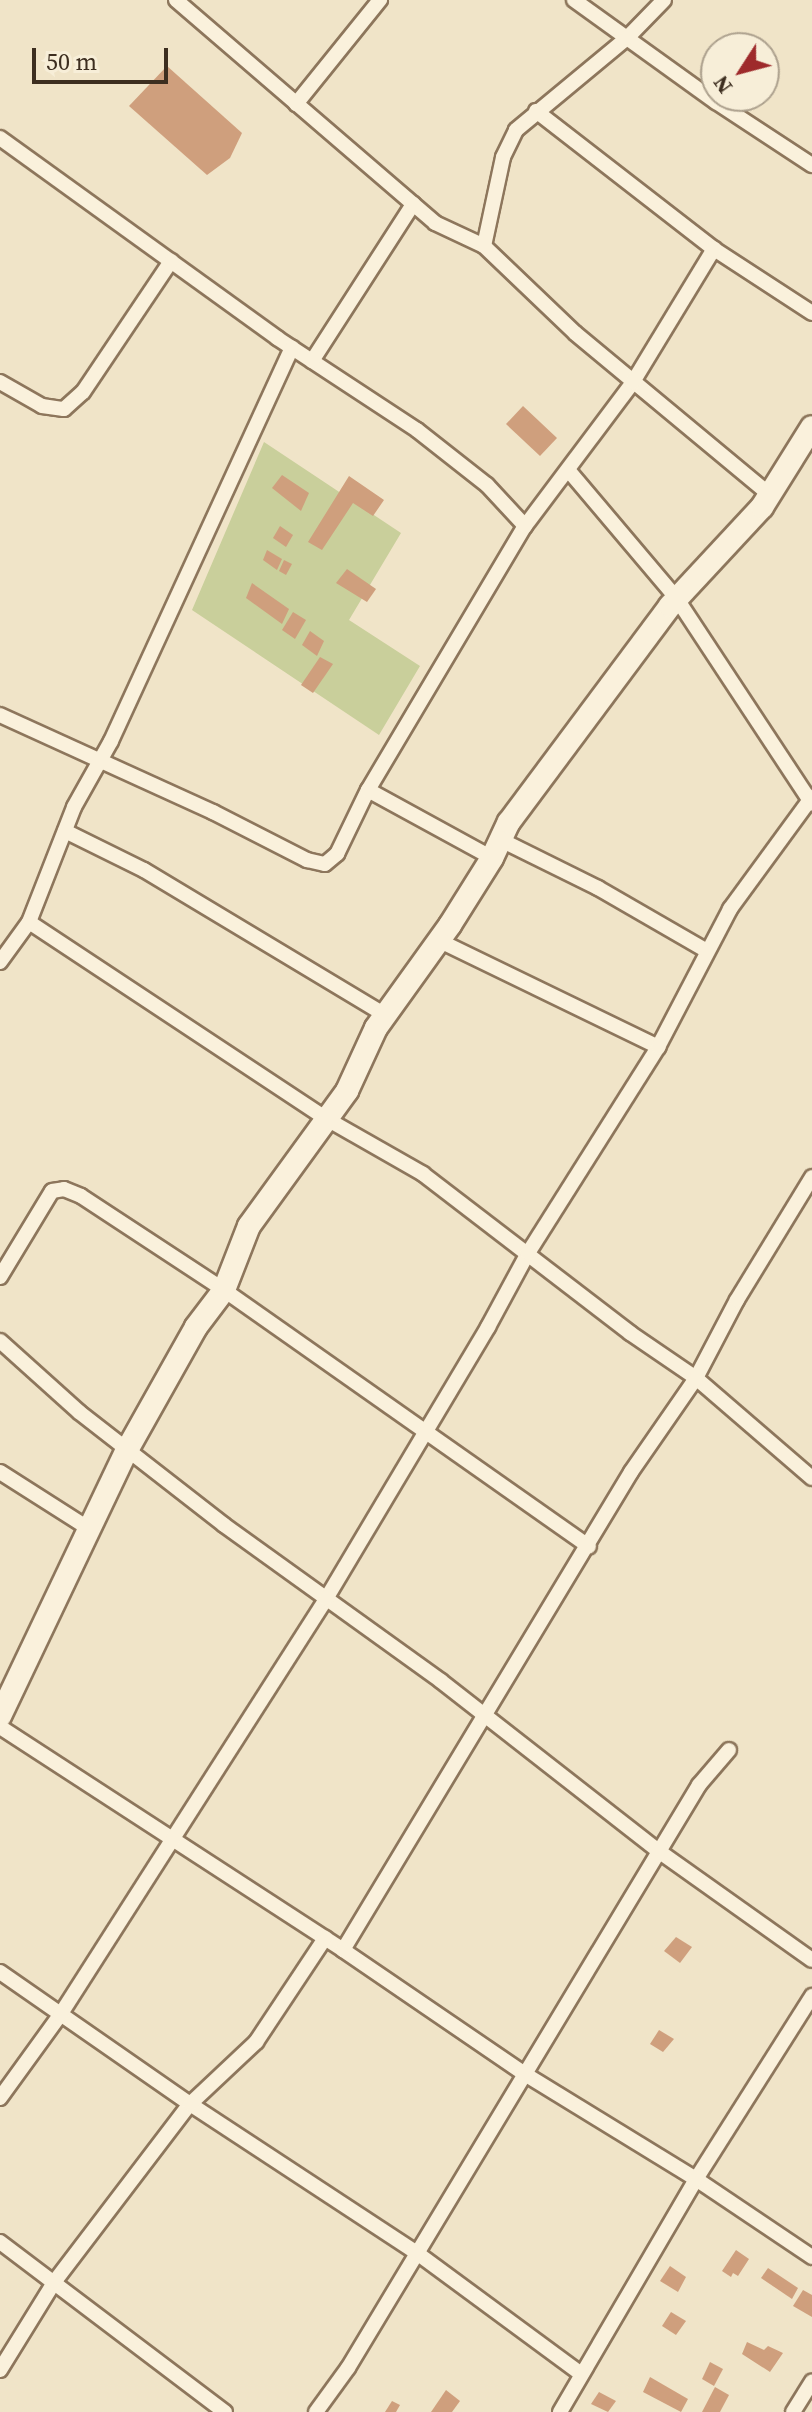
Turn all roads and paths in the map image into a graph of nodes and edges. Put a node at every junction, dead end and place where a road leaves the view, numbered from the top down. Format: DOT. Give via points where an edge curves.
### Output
graph roads {
  1 [pos="176,0"];
  2 [pos="380,0"];
  3 [pos="574,0"];
  4 [pos="664,0"];
  5 [pos="627,38"];
  6 [pos="296,104"];
  7 [pos="536,111"];
  8 [pos="0,138"];
  9 [pos="812,165"];
  10 [pos="413,204"];
  11 [pos="484,246"];
  12 [pos="714,249"];
  13 [pos="171,261"];
  14 [pos="812,313"];
  15 [pos="292,348"];
  16 [pos="312,361"];
  17 [pos="0,382"];
  18 [pos="633,382"];
  19 [pos="812,427"];
  20 [pos="569,471"];
  21 [pos="770,495"];
  22 [pos="525,526"];
  23 [pos="677,599"];
  24 [pos="0,715"];
  25 [pos="101,760"];
  26 [pos="368,790"];
  27 [pos="811,800"];
  28 [pos="65,831"];
  29 [pos="496,849"];
  30 [pos="29,922"];
  31 [pos="438,940"];
  32 [pos="707,951"];
  33 [pos="0,962"];
  34 [pos="385,1015"];
  35 [pos="658,1047"];
  36 [pos="325,1118"];
  37 [pos="812,1177"];
  38 [pos="528,1253"];
  39 [pos="0,1277"];
  40 [pos="224,1290"];
  41 [pos="0,1341"];
  42 [pos="696,1378"];
  43 [pos="425,1430"];
  44 [pos="127,1450"];
  45 [pos="0,1472"];
  46 [pos="811,1474"];
  47 [pos="88,1528"];
  48 [pos="589,1547"];
  49 [pos="326,1599"];
  50 [pos="0,1716"];
  51 [pos="486,1717"];
  52 [pos="0,1727"];
  53 [pos="729,1750"];
  54 [pos="174,1839"];
  55 [pos="660,1852"];
  56 [pos="325,1938"];
  57 [pos="343,1950"];
  58 [pos="812,1960"];
  59 [pos="0,1972"];
  60 [pos="812,1996"];
  61 [pos="60,2015"];
  62 [pos="523,2073"];
  63 [pos="0,2098"];
  64 [pos="190,2104"];
  65 [pos="696,2179"];
  66 [pos="0,2242"];
  67 [pos="417,2253"];
  68 [pos="812,2257"];
  69 [pos="55,2281"];
  70 [pos="0,2370"];
  71 [pos="581,2374"];
  72 [pos="812,2381"];
  73 [pos="225,2412"];
  74 [pos="316,2412"];
  75 [pos="560,2412"];
  76 [pos="793,2412"];
  1 -- 6 [label="street"];
  2 -- 6 [label="street"];
  3 -- 5 [label="street"];
  4 -- 5 [label="street"];
  5 -- 7 [label="street"];
  5 -- 9 [label="street"];
  6 -- 10 [label="street"];
  7 -- 11 [label="street" via="516,130 503,157"];
  7 -- 12 [label="street"];
  8 -- 13 [label="street"];
  10 -- 11 [label="street" via="435,223"];
  10 -- 16 [label="street"];
  11 -- 18 [label="street"];
  12 -- 14 [label="street"];
  12 -- 18 [label="street"];
  13 -- 15 [label="street"];
  13 -- 17 [label="street" via="83,392 64,409 42,406"];
  15 -- 16 [label="street"];
  15 -- 25 [label="street"];
  16 -- 22 [label="street" via="417,430 487,485"];
  18 -- 20 [label="street"];
  18 -- 21 [label="street"];
  19 -- 21 [label="main road"];
  20 -- 22 [label="street"];
  20 -- 23 [label="street"];
  21 -- 23 [label="main road"];
  22 -- 26 [label="street"];
  23 -- 27 [label="street"];
  23 -- 29 [label="main road" via="518,810"];
  24 -- 25 [label="street"];
  25 -- 26 [label="street" via="325,864 337,854"];
  25 -- 28 [label="street"];
  26 -- 29 [label="street"];
  27 -- 32 [label="street" via="730,909"];
  28 -- 30 [label="street"];
  28 -- 34 [label="street" via="144,870"];
  29 -- 31 [label="main road"];
  29 -- 32 [label="street" via="598,888"];
  30 -- 33 [label="street"];
  30 -- 36 [label="street"];
  31 -- 34 [label="main road"];
  31 -- 35 [label="street"];
  32 -- 35 [label="street"];
  34 -- 36 [label="main road" via="347,1091"];
  35 -- 38 [label="street"];
  36 -- 38 [label="street" via="423,1174"];
  36 -- 40 [label="main road" via="249,1226"];
  37 -- 42 [label="street"];
  38 -- 42 [label="street"];
  38 -- 43 [label="street"];
  39 -- 40 [label="street" via="52,1191 64,1189"];
  40 -- 43 [label="street"];
  40 -- 44 [label="main road" via="196,1327"];
  41 -- 44 [label="street"];
  42 -- 46 [label="street"];
  42 -- 48 [label="street" via="631,1472"];
  43 -- 48 [label="street"];
  43 -- 49 [label="street"];
  44 -- 47 [label="main road"];
  44 -- 49 [label="street"];
  45 -- 47 [label="street"];
  47 -- 50 [label="main road"];
  48 -- 51 [label="street"];
  49 -- 51 [label="street"];
  49 -- 54 [label="street"];
  51 -- 55 [label="street"];
  51 -- 57 [label="street"];
  52 -- 54 [label="street"];
  53 -- 55 [label="street" via="699,1785"];
  54 -- 56 [label="street"];
  54 -- 61 [label="street"];
  55 -- 58 [label="street"];
  55 -- 62 [label="street"];
  56 -- 57 [label="street"];
  56 -- 64 [label="street" via="256,2042"];
  57 -- 62 [label="street"];
  59 -- 61 [label="street"];
  60 -- 65 [label="street"];
  61 -- 63 [label="street"];
  61 -- 64 [label="street"];
  62 -- 65 [label="street"];
  62 -- 67 [label="street"];
  64 -- 67 [label="street"];
  64 -- 69 [label="street"];
  65 -- 68 [label="street"];
  65 -- 71 [label="street"];
  66 -- 69 [label="street"];
  67 -- 71 [label="street"];
  67 -- 74 [label="street"];
  69 -- 70 [label="street"];
  69 -- 73 [label="street"];
  71 -- 75 [label="street"];
  72 -- 76 [label="street"];
}
